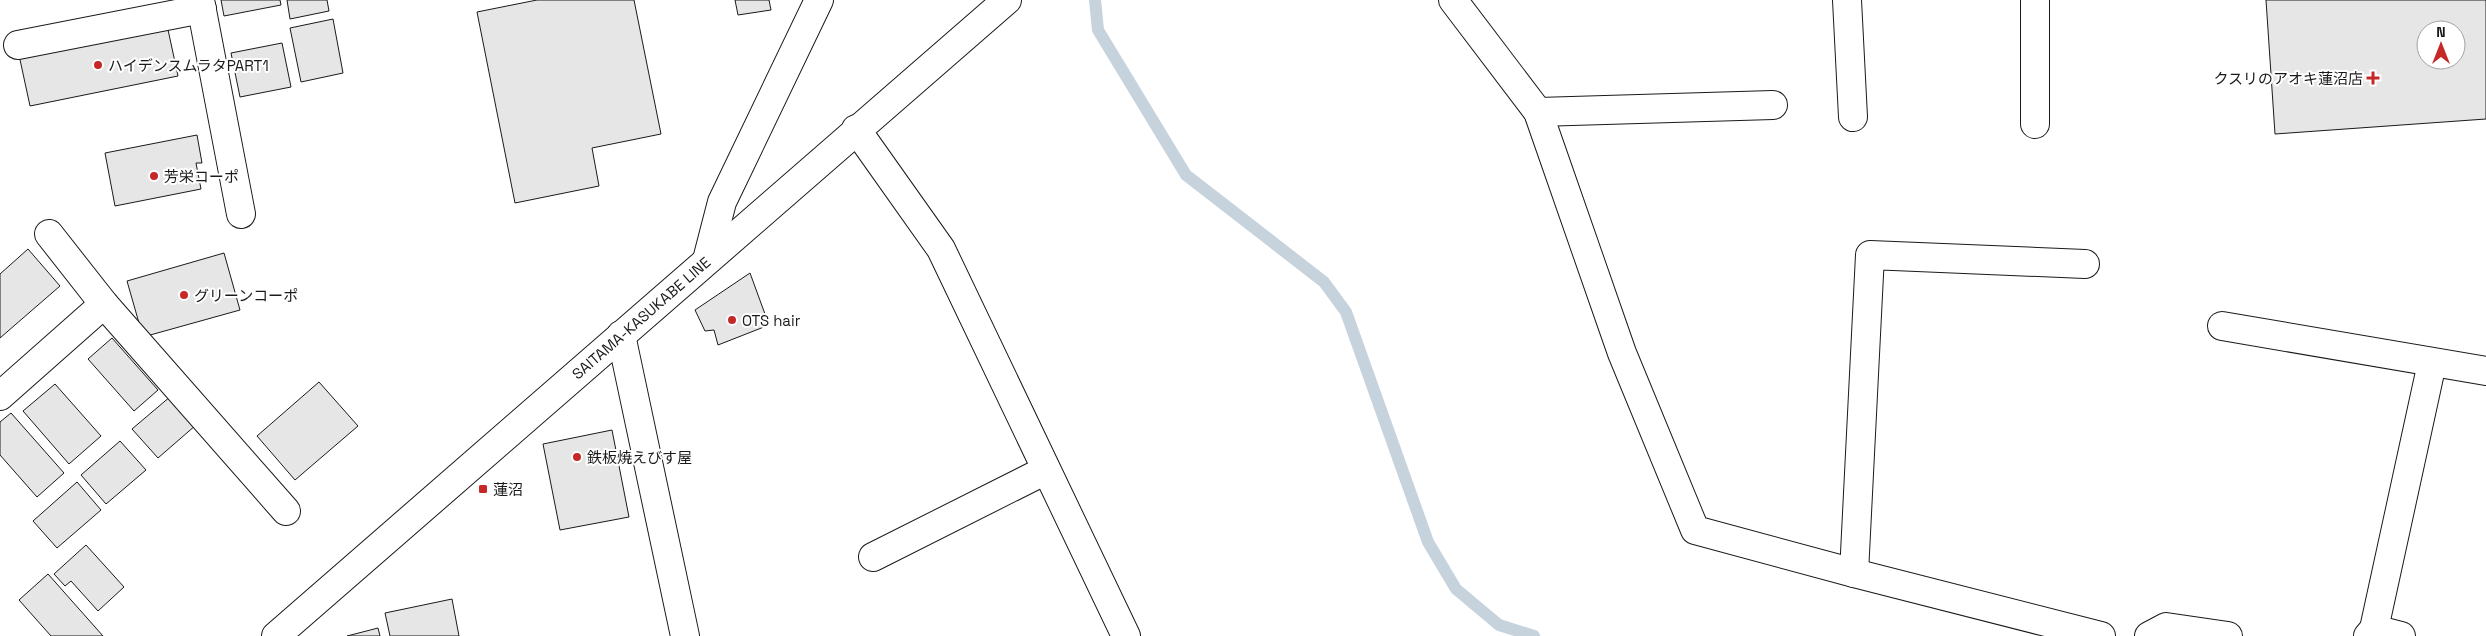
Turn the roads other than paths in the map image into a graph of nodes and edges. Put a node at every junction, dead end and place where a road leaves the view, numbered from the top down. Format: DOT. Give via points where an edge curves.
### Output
graph roads {
  1 [pos="819,0"];
  2 [pos="1007,0"];
  3 [pos="1453,0"];
  4 [pos="1847,0"];
  5 [pos="2035,0"];
  6 [pos="201,5"];
  7 [pos="18,45"];
  8 [pos="1773,106"];
  9 [pos="1538,112"];
  10 [pos="1853,117"];
  11 [pos="2035,124"];
  12 [pos="856,129"];
  13 [pos="241,214"];
  14 [pos="49,234"];
  15 [pos="708,260"];
  16 [pos="2086,264"];
  17 [pos="104,304"];
  18 [pos="2222,326"];
  19 [pos="621,335"];
  20 [pos="2432,363"];
  21 [pos="2486,371"];
  22 [pos="0,396"];
  23 [pos="1046,470"];
  24 [pos="286,511"];
  25 [pos="873,557"];
  26 [pos="1854,573"];
  27 [pos="2371,632"];
  28 [pos="276,636"];
  29 [pos="685,636"];
  30 [pos="1126,636"];
  31 [pos="2101,636"];
  32 [pos="2150,636"];
  33 [pos="2228,636"];
  34 [pos="2401,636"];
  1 -- 15 [label="street" via="722,202"];
  2 -- 12 [label="street, SAITAMA-KASUKABE LINE"];
  3 -- 9 [label="street"];
  4 -- 10 [label="street"];
  5 -- 11 [label="street"];
  6 -- 7 [label="street"];
  6 -- 13 [label="street"];
  8 -- 9 [label="street"];
  9 -- 26 [label="street" via="1622,353 1695,530"];
  12 -- 15 [label="street, SAITAMA-KASUKABE LINE"];
  12 -- 23 [label="street" via="941,249"];
  14 -- 17 [label="street"];
  15 -- 19 [label="street, SAITAMA-KASUKABE LINE"];
  16 -- 26 [label="street" via="1870,255"];
  17 -- 22 [label="street"];
  17 -- 24 [label="street"];
  18 -- 20 [label="street"];
  19 -- 28 [label="street, SAITAMA-KASUKABE LINE"];
  19 -- 29 [label="street"];
  20 -- 21 [label="street"];
  20 -- 27 [label="street"];
  23 -- 25 [label="street"];
  23 -- 30 [label="street"];
  26 -- 31 [label="street"];
  27 -- 34 [label="street"];
  32 -- 33 [label="street" via="2166,627"];
}
